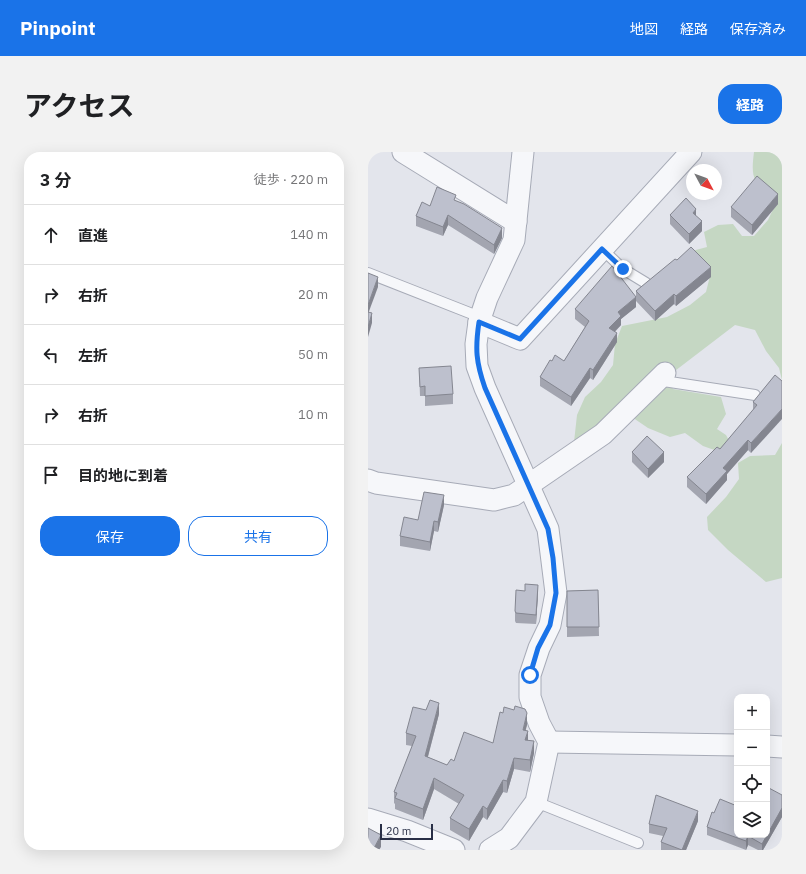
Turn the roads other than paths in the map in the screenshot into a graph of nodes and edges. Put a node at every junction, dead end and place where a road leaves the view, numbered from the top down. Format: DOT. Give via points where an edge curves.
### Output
graph roads {
  1 [pos="403,152"];
  2 [pos="523,152"];
  3 [pos="691,152"];
  4 [pos="516,222"];
  5 [pos="602,249"];
  6 [pos="368,273"];
  7 [pos="646,284"];
  8 [pos="479,320"];
  9 [pos="661,377"];
  10 [pos="755,395"];
  11 [pos="368,480"];
  12 [pos="529,485"];
  13 [pos="549,742"];
  14 [pos="734,745"];
  15 [pos="770,746"];
  16 [pos="782,747"];
  17 [pos="536,802"];
  18 [pos="368,819"];
  19 [pos="638,843"];
  20 [pos="495,849"];
  21 [pos="454,850"];
  1 -- 4 [label="street"];
  2 -- 4 [label="street"];
  3 -- 5 [label="street"];
  4 -- 8 [label="street" via="514,240"];
  5 -- 7 [label="lane" via="623,269"];
  5 -- 8 [label="street" via="520,339"];
  6 -- 8 [label="lane"];
  8 -- 12 [label="street" via="477,366"];
  9 -- 10 [label="lane"];
  9 -- 12 [label="street" via="603,434"];
  11 -- 12 [label="street" via="494,500 514,495"];
  12 -- 13 [label="street" via="548,529 556,593 550,625 538,648 530,675 530,696"];
  13 -- 14 [label="street"];
  13 -- 17 [label="street"];
  15 -- 16 [label="street"];
  17 -- 19 [label="lane"];
  17 -- 20 [label="street" via="509,838"];
  18 -- 21 [label="street"];
}
